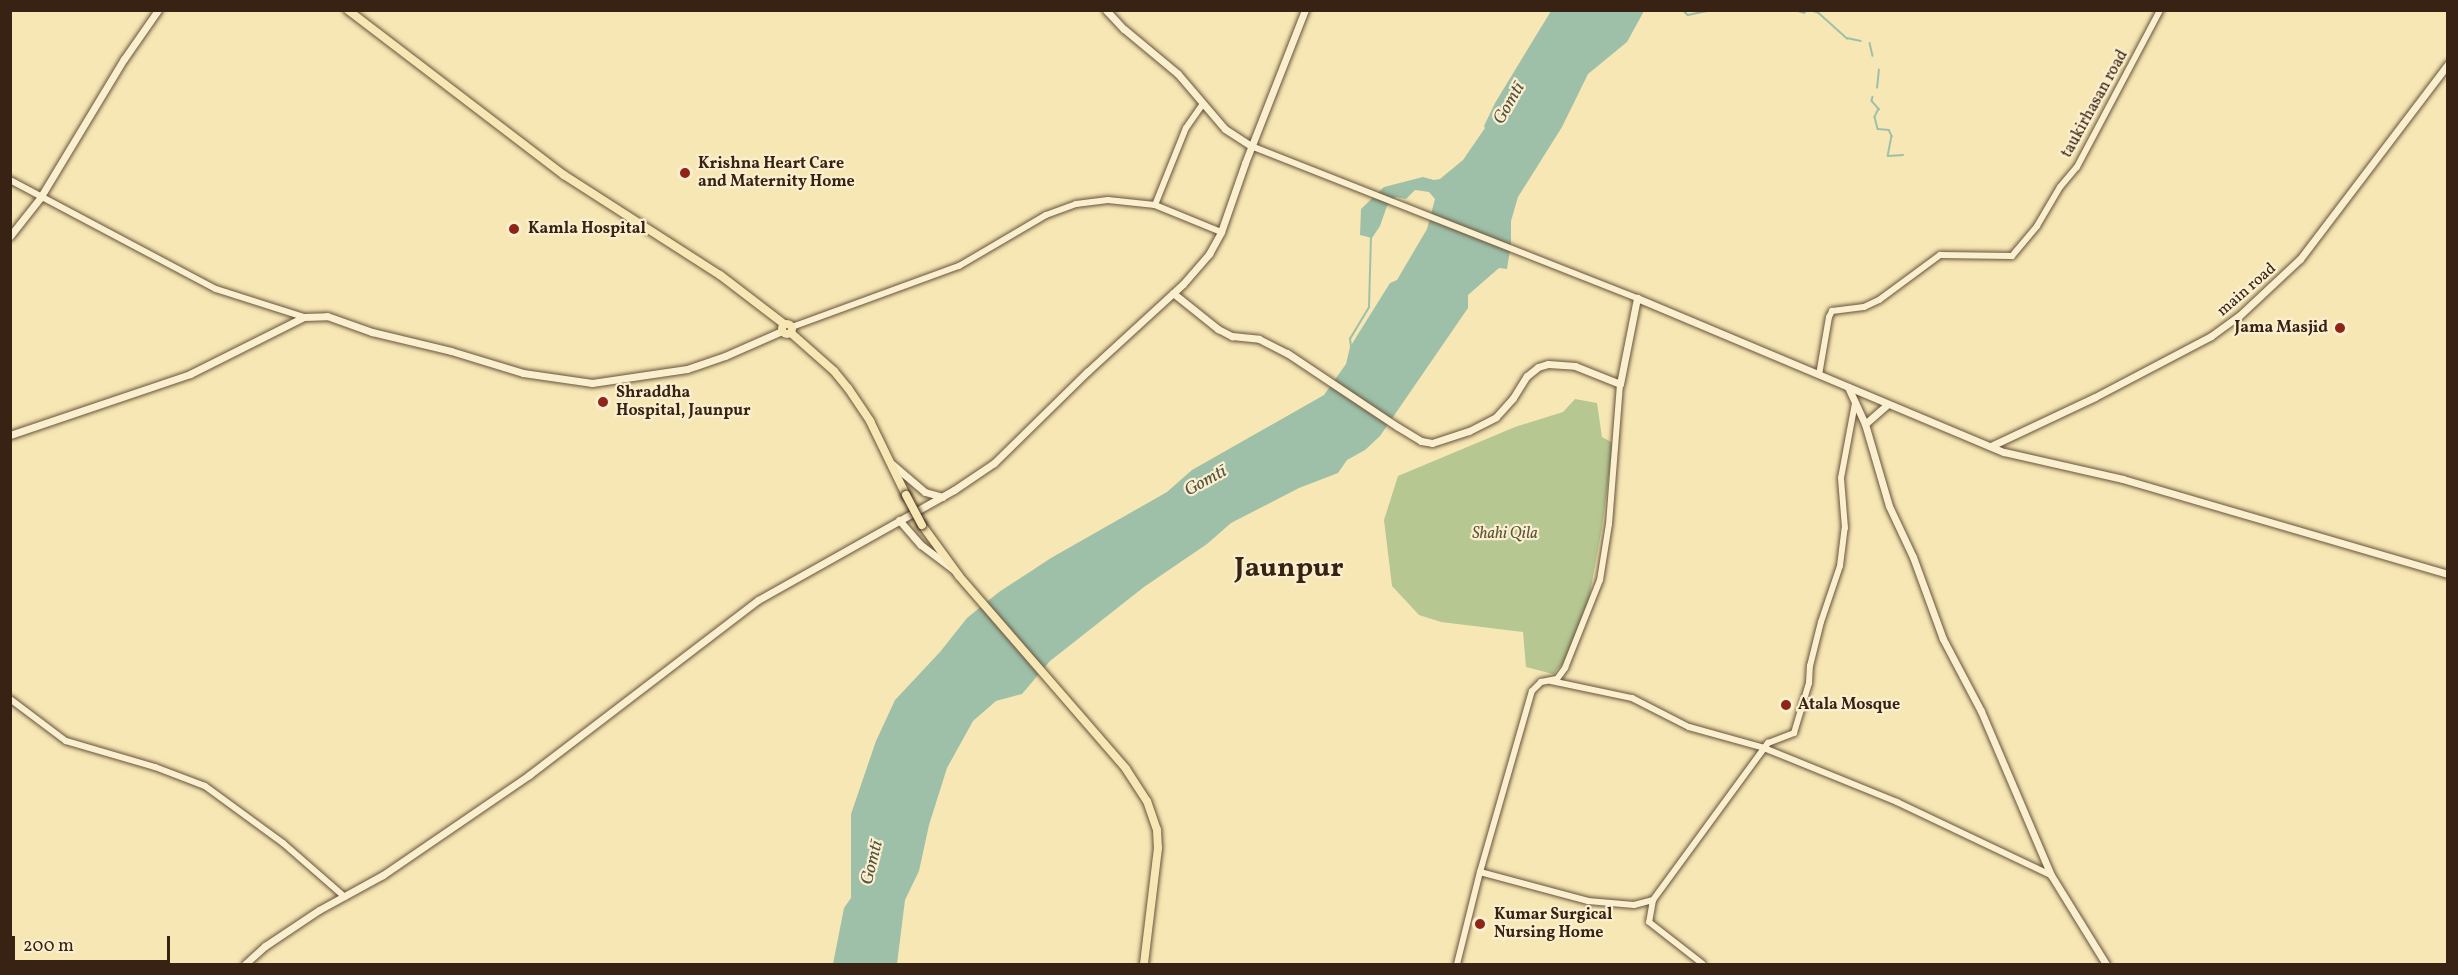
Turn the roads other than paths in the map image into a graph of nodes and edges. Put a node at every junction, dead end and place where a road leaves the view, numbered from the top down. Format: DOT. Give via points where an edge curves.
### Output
graph roads {
  1 [pos="158,10"];
  2 [pos="348,10"];
  3 [pos="1106,10"];
  4 [pos="1305,10"];
  5 [pos="2160,10"];
  6 [pos="2448,64"];
  7 [pos="1203,104"];
  8 [pos="1251,146"];
  9 [pos="10,180"];
  10 [pos="40,198"];
  11 [pos="1155,205"];
  12 [pos="1221,232"];
  13 [pos="10,236"];
  14 [pos="1173,293"];
  15 [pos="1637,298"];
  16 [pos="303,316"];
  17 [pos="787,329"];
  18 [pos="1819,375"];
  19 [pos="1620,384"];
  20 [pos="1848,387"];
  21 [pos="1855,403"];
  22 [pos="1887,405"];
  23 [pos="1865,424"];
  24 [pos="10,435"];
  25 [pos="1991,446"];
  26 [pos="892,464"];
  27 [pos="942,496"];
  28 [pos="899,520"];
  29 [pos="956,573"];
  30 [pos="2448,574"];
  31 [pos="1551,681"];
  32 [pos="10,699"];
  33 [pos="1764,748"];
  34 [pos="1480,872"];
  35 [pos="2051,876"];
  36 [pos="345,897"];
  37 [pos="1653,900"];
  38 [pos="245,964"];
  39 [pos="1144,964"];
  40 [pos="1457,964"];
  41 [pos="1703,964"];
  42 [pos="2106,964"];
  1 -- 10 [label="main road"];
  2 -- 17 [label="highway" via="564,175 720,274"];
  3 -- 7 [label="main road" via="1178,74"];
  4 -- 8 [label="main road"];
  5 -- 18 [label="street, taukirhasan road" via="2077,167 2012,256 1940,255 1879,300 1864,307 1832,311"];
  6 -- 25 [label="main road, main road" via="2300,259 2239,316 2211,336 2095,397"];
  7 -- 8 [label="main road" via="1226,129"];
  7 -- 11 [label="street" via="1186,128"];
  8 -- 12 [label="main road"];
  8 -- 15 [label="street"];
  9 -- 10 [label="street"];
  10 -- 13 [label="main road"];
  10 -- 16 [label="street" via="216,289"];
  11 -- 12 [label="street"];
  11 -- 17 [label="street" via="1108,200 1076,204 1046,215 959,266"];
  12 -- 14 [label="main road" via="1209,254"];
  14 -- 19 [label="main road" via="1218,329 1232,336 1259,339 1306,365 1421,441 1432,443 1496,417 1527,376 1548,364 1575,366"];
  14 -- 27 [label="main road" via="994,463"];
  15 -- 18 [label="main road"];
  15 -- 19 [label="main road"];
  16 -- 17 [label="main road" via="327,316 523,373 592,383 687,369"];
  16 -- 24 [label="main road" via="190,374"];
  17 -- 26 [label="highway" via="848,388"];
  18 -- 20 [label="main road"];
  19 -- 31 [label="street" via="1610,524 1600,580 1572,656 1557,679"];
  20 -- 21 [label="main road"];
  20 -- 22 [label="main road"];
  21 -- 23 [label="main road"];
  21 -- 33 [label="street" via="1841,478 1845,528 1840,566 1821,622 1794,733"];
  22 -- 23 [label="main road"];
  22 -- 25 [label="main road"];
  23 -- 35 [label="main road" via="1889,506 1913,557 1943,639 1981,711"];
  25 -- 30 [label="main road" via="2123,479"];
  26 -- 27 [label="main road" via="925,492"];
  26 -- 29 [label="highway, bridge" via="922,525"];
  27 -- 28 [label="main road"];
  28 -- 29 [label="main road" via="921,545"];
  28 -- 36 [label="main road" via="758,600 529,775"];
  29 -- 39 [label="highway" via="1126,769 1154,816 1157,870"];
  31 -- 33 [label="street" via="1632,698 1689,727"];
  31 -- 34 [label="street" via="1541,682 1532,691"];
  32 -- 36 [label="street" via="66,741 205,786 273,836"];
  33 -- 35 [label="street" via="1897,802"];
  33 -- 37 [label="street"];
  34 -- 37 [label="street" via="1588,901 1634,905"];
  34 -- 40 [label="street"];
  35 -- 42 [label="main road"];
  36 -- 38 [label="main road" via="281,935"];
  37 -- 41 [label="street" via="1649,922"];
}
